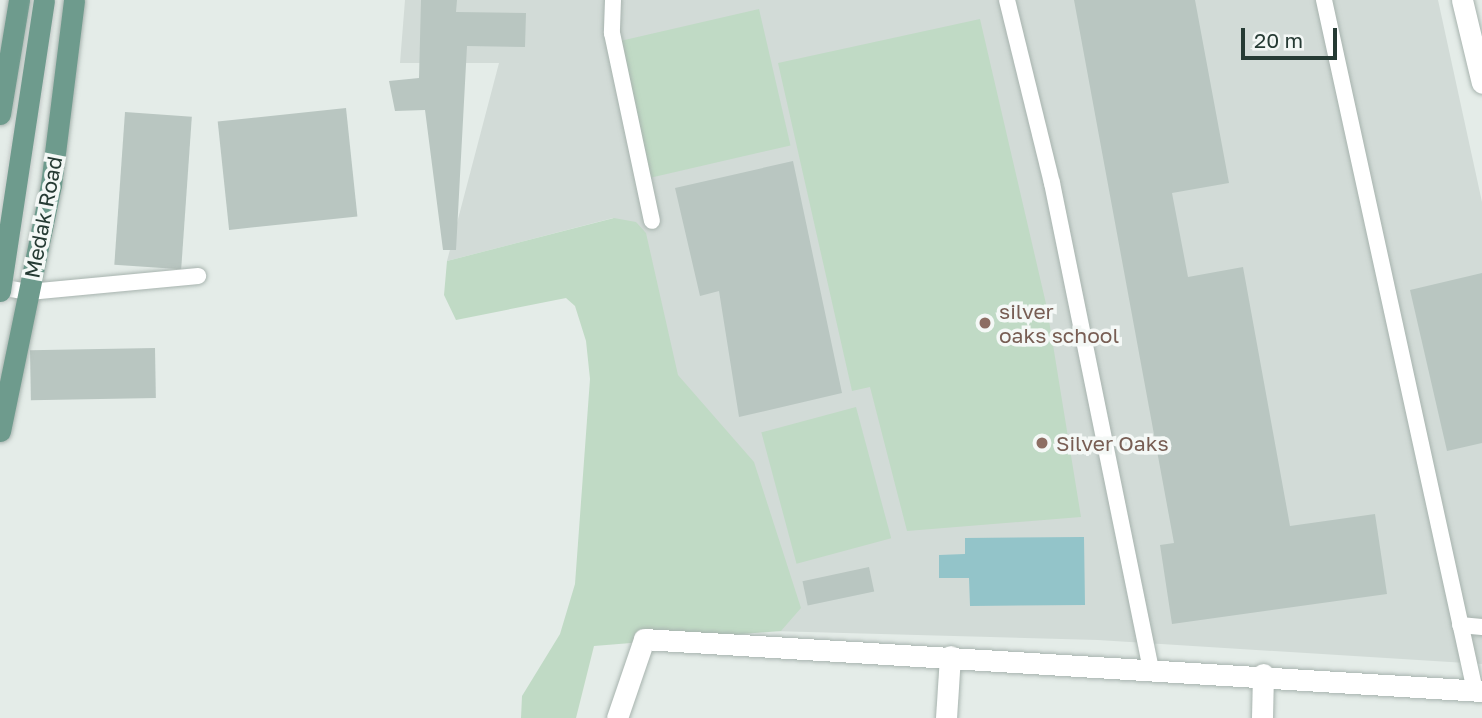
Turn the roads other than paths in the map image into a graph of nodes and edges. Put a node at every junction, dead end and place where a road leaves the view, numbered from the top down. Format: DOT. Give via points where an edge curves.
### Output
graph roads {
  1 [pos="19,0"];
  2 [pos="44,0"];
  3 [pos="74,0"];
  4 [pos="613,0"];
  5 [pos="1007,0"];
  6 [pos="1324,0"];
  7 [pos="1462,0"];
  8 [pos="1482,83"];
  9 [pos="0,114"];
  10 [pos="652,221"];
  11 [pos="198,276"];
  12 [pos="0,289"];
  13 [pos="29,292"];
  14 [pos="0,431"];
  15 [pos="1460,625"];
  16 [pos="1482,627"];
  17 [pos="950,656"];
  18 [pos="1151,668"];
  19 [pos="1263,674"];
  20 [pos="1478,691"];
  21 [pos="617,718"];
  22 [pos="946,718"];
  23 [pos="1262,718"];
  1 -- 9 [label="main road"];
  2 -- 12 [label="main road, bridge"];
  3 -- 13 [label="main road, Medak Road" via="51,185"];
  4 -- 10 [label="lane" via="612,33"];
  5 -- 18 [label="lane" via="1052,183"];
  6 -- 15 [label="lane"];
  7 -- 8 [label="street"];
  11 -- 13 [label="lane"];
  12 -- 13 [label="lane"];
  13 -- 14 [label="main road, Medak Road"];
  15 -- 16 [label="lane"];
  15 -- 20 [label="lane"];
  17 -- 18 [label="street"];
  17 -- 21 [label="street" via="644,639"];
  17 -- 22 [label="street"];
  18 -- 19 [label="street"];
  19 -- 20 [label="street"];
  19 -- 23 [label="street"];
}
